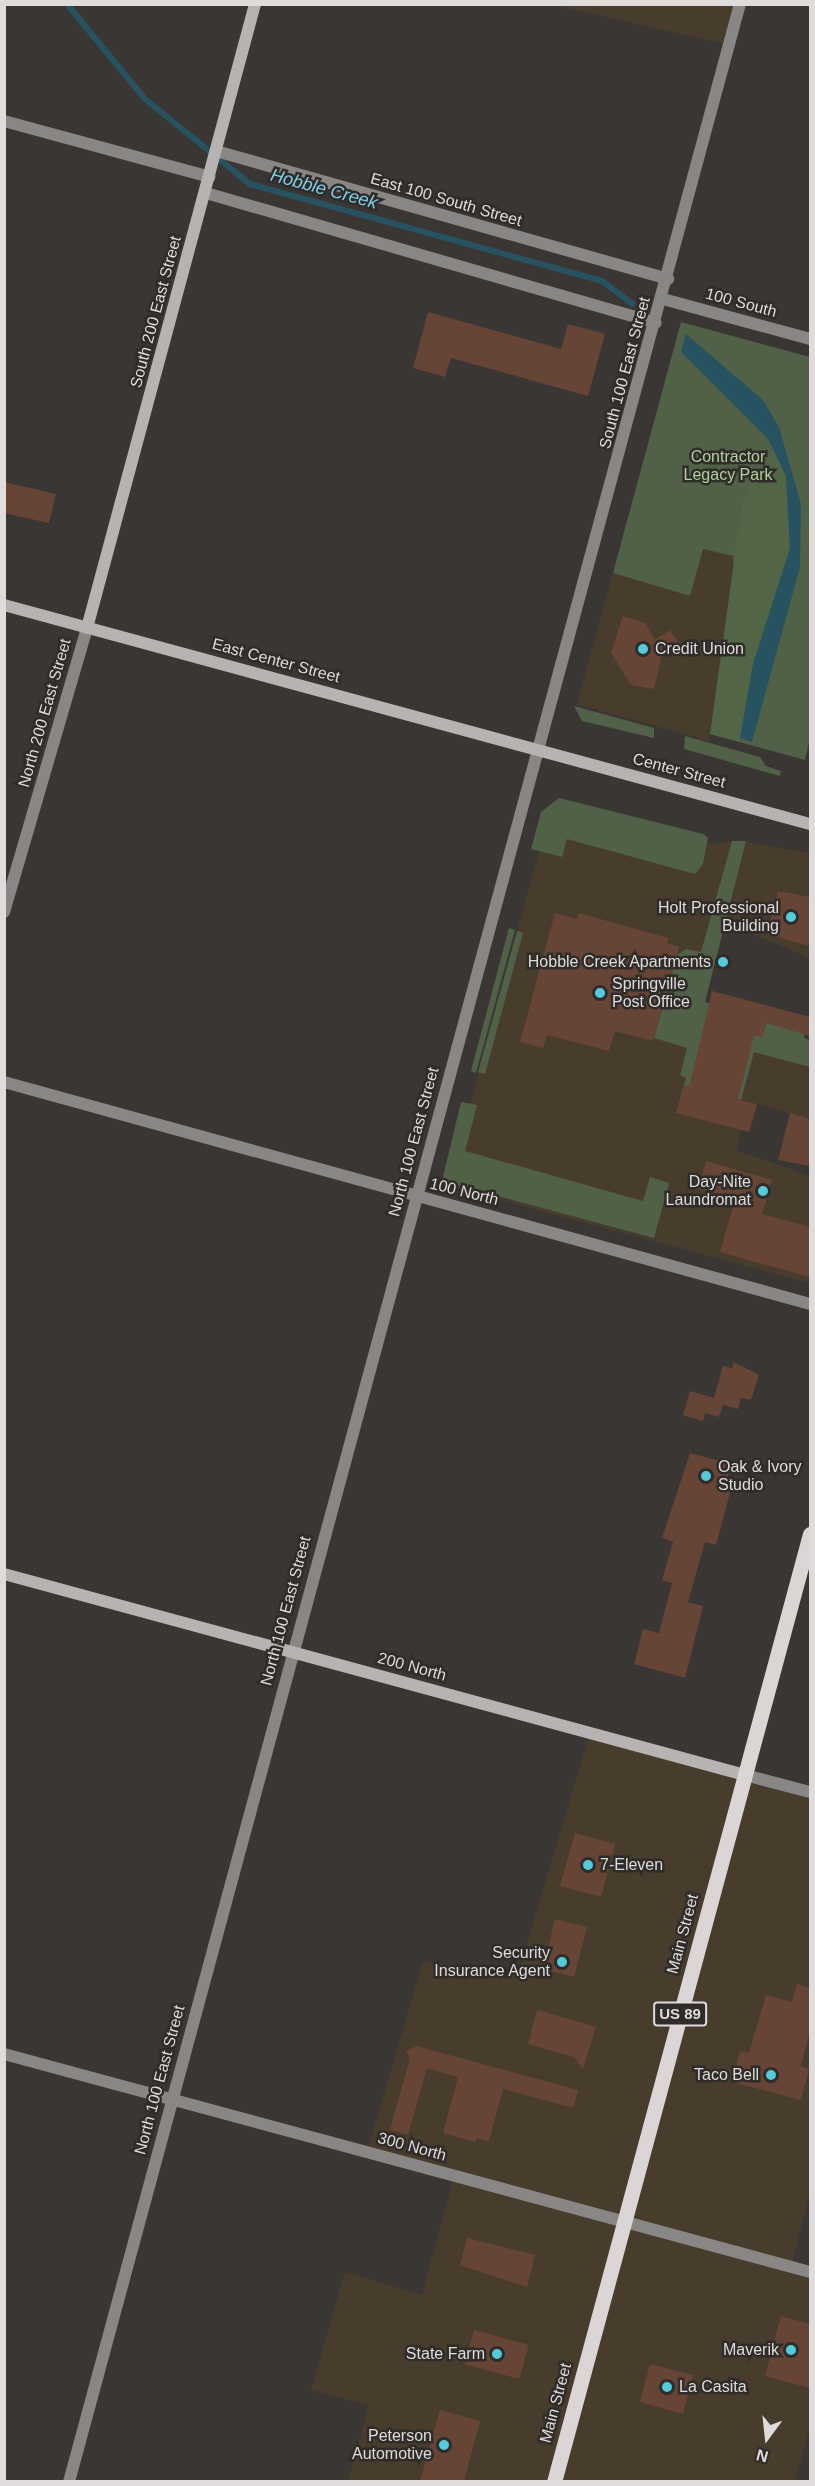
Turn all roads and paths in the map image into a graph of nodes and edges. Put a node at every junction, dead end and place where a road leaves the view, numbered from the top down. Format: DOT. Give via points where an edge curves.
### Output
graph roads {
  1 [pos="255,4"];
  2 [pos="740,4"];
  3 [pos="4,121"];
  4 [pos="216,151"];
  5 [pos="210,175"];
  6 [pos="206,194"];
  7 [pos="668,279"];
  8 [pos="663,299"];
  9 [pos="656,324"];
  10 [pos="810,339"];
  11 [pos="4,605"];
  12 [pos="87,628"];
  13 [pos="538,750"];
  14 [pos="810,824"];
  15 [pos="4,912"];
  16 [pos="4,1082"];
  17 [pos="416,1197"];
  18 [pos="810,1304"];
  19 [pos="810,1534"];
  20 [pos="4,1574"];
  21 [pos="292,1652"];
  22 [pos="745,1775"];
  23 [pos="810,1792"];
  24 [pos="4,2054"];
  25 [pos="172,2100"];
  26 [pos="624,2222"];
  27 [pos="810,2272"];
  28 [pos="69,2481"];
  29 [pos="554,2481"];
  1 -- 4 [label="street, South 200 East Street"];
  2 -- 7 [label="street, South 100 East Street"];
  3 -- 5 [label="street"];
  4 -- 5 [label="street, South 200 East Street"];
  4 -- 7 [label="street, East 100 South Street"];
  5 -- 6 [label="street, South 200 East Street"];
  6 -- 9 [label="street"];
  6 -- 12 [label="street, South 200 East Street"];
  7 -- 8 [label="street, South 100 East Street"];
  8 -- 9 [label="street, South 100 East Street"];
  8 -- 10 [label="street, 100 South"];
  9 -- 13 [label="street, South 100 East Street"];
  11 -- 12 [label="street, East Center Street"];
  12 -- 13 [label="street, East Center Street"];
  12 -- 15 [label="street, North 200 East Street"];
  13 -- 14 [label="street, Center Street"];
  13 -- 17 [label="street, North 100 East Street"];
  16 -- 17 [label="street, 100 North"];
  17 -- 18 [label="street, 100 North"];
  17 -- 21 [label="street, North 100 East Street"];
  19 -- 22 [label="main road, Main Street / US 89"];
  20 -- 21 [label="street, 200 North"];
  21 -- 22 [label="street, 200 North"];
  21 -- 25 [label="street, North 100 East Street"];
  22 -- 23 [label="street, 200 North"];
  22 -- 26 [label="main road, Main Street / US 89"];
  24 -- 25 [label="street, 300 North"];
  25 -- 26 [label="street, 300 North"];
  25 -- 28 [label="street, North 100 East Street"];
  26 -- 27 [label="street, 300 North"];
  26 -- 29 [label="main road, Main Street / US 89"];
}
